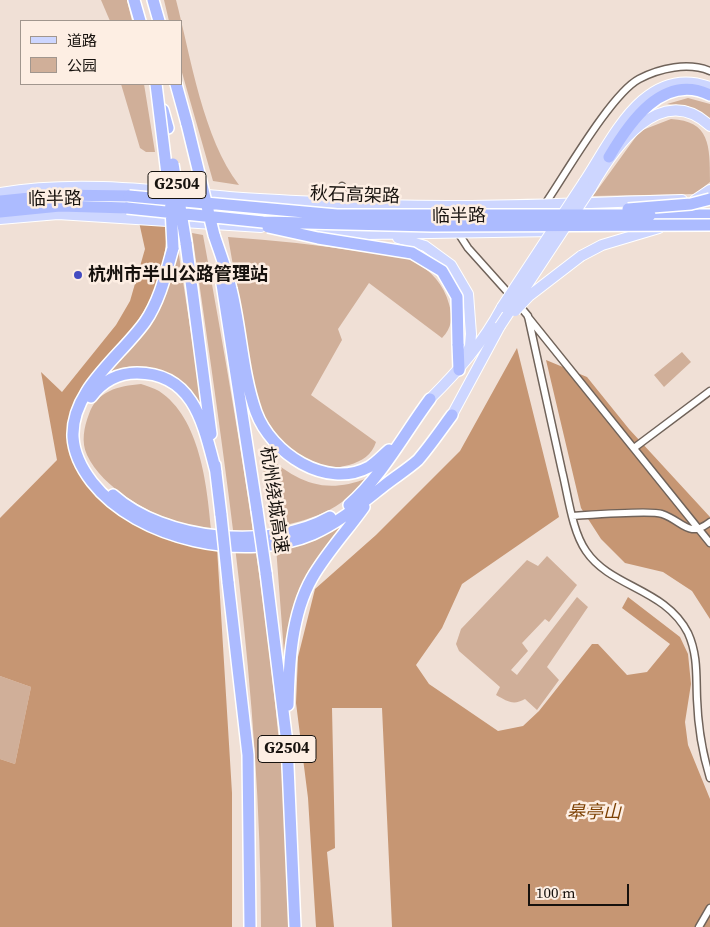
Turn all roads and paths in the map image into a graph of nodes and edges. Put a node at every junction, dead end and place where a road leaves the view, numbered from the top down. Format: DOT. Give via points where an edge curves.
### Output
graph roads {
  1 [pos="134,0"];
  2 [pos="153,0"];
  3 [pos="140,20"];
  4 [pos="159,20"];
  5 [pos="710,71"];
  6 [pos="156,85"];
  7 [pos="156,85"];
  8 [pos="176,85"];
  9 [pos="710,87"];
  10 [pos="710,95"];
  11 [pos="710,126"];
  12 [pos="609,157"];
  13 [pos="588,185"];
  14 [pos="342,186"];
  15 [pos="710,190"];
  16 [pos="0,193"];
  17 [pos="695,200"];
  18 [pos="710,200"];
  19 [pos="0,201"];
  20 [pos="341,204"];
  21 [pos="545,204"];
  22 [pos="452,205"];
  23 [pos="0,212"];
  24 [pos="602,215"];
  25 [pos="710,215"];
  26 [pos="228,218"];
  27 [pos="0,219"];
  28 [pos="710,225"];
  29 [pos="660,227"];
  30 [pos="710,230"];
  31 [pos="367,234"];
  32 [pos="458,234"];
  33 [pos="214,235"];
  34 [pos="528,316"];
  35 [pos="500,326"];
  36 [pos="459,370"];
  37 [pos="710,391"];
  38 [pos="430,399"];
  39 [pos="452,415"];
  40 [pos="404,434"];
  41 [pos="634,448"];
  42 [pos="216,472"];
  43 [pos="374,493"];
  44 [pos="572,516"];
  45 [pos="710,522"];
  46 [pos="700,530"];
  47 [pos="710,543"];
  48 [pos="287,743"];
  49 [pos="710,778"];
  50 [pos="710,908"];
  51 [pos="250,927"];
  52 [pos="294,927"];
  53 [pos="699,927"];
  1 -- 3 [label="highway"];
  2 -- 4 [label="highway"];
  5 -- 21 [label="street" via="671,67 638,79 614,102"];
  6 -- 42 [label="highway, G2504, bridge" via="168,128 186,243"];
  7 -- 43 [label="highway, bridge" via="173,248 162,288 146,321 94,382 77,410 73,440 86,474 98,490 124,513 157,529 193,541 242,546 276,544 313,534"];
  8 -- 33 [label="highway, 杭州绕城高速 / G2504, bridge"];
  9 -- 13 [label="main road" via="683,81 644,98 626,118"];
  10 -- 12 [label="highway" via="682,90 655,100 641,110"];
  11 -- 12 [label="main road" via="690,112 662,112 639,126"];
  12 -- 13 [label="main road"];
  13 -- 35 [label="main road, bridge"];
  13 -- 36 [label="main road, bridge" via="490,330"];
  14 -- 20 [label="street"];
  15 -- 17 [label="main road"];
  16 -- 20 [label="main road, 临半路" via="22,189 137,189"];
  17 -- 18 [label="main road, 临半路"];
  17 -- 21 [label="main road, 临半路"];
  18 -- 24 [label="highway, bridge" via="631,208"];
  19 -- 24 [label="highway, 秋石高架路, bridge" via="59,195 111,196 337,215"];
  20 -- 22 [label="main road, 临半路"];
  21 -- 22 [label="main road, 临半路"];
  22 -- 32 [label="street"];
  23 -- 26 [label="highway, 秋石高架路, bridge" via="60,206 127,208"];
  24 -- 25 [label="highway, 秋石高架路, bridge"];
  26 -- 28 [label="highway, 秋石高架路, bridge" via="263,222 432,226"];
  26 -- 36 [label="highway, bridge" via="318,238 412,253 442,271 457,297"];
  27 -- 31 [label="main road, 临半路" via="58,214"];
  29 -- 30 [label="main road, 临半路"];
  29 -- 32 [label="main road, 临半路"];
  29 -- 35 [label="main road, bridge" via="602,245 581,256 529,296"];
  31 -- 32 [label="main road, 临半路"];
  31 -- 36 [label="main road" via="425,246 451,266 468,294 470,316 470,346"];
  32 -- 34 [label="street"];
  33 -- 40 [label="highway" via="231,289 250,392 257,414 273,439 294,460 322,472 338,473 369,467"];
  33 -- 48 [label="highway, 杭州绕城高速 / G2504, bridge" via="257,510"];
  34 -- 41 [label="street"];
  34 -- 44 [label="street"];
  35 -- 39 [label="main road"];
  36 -- 38 [label="main road"];
  37 -- 41 [label="street"];
  38 -- 40 [label="highway"];
  39 -- 43 [label="highway" via="417,460"];
  40 -- 42 [label="highway" via="360,496 337,513 296,530 242,538 169,527 120,501 101,483 81,446 79,431 88,402 97,388 114,377 151,373 172,380 197,410"];
  41 -- 46 [label="street"];
  42 -- 51 [label="highway, G2504, bridge" via="248,755"];
  43 -- 48 [label="highway" via="326,556 311,580 300,608 289,674"];
  44 -- 46 [label="street" via="661,513 693,530"];
  44 -- 49 [label="street" via="586,551 610,573 655,596 678,617 687,631 698,669 701,743"];
  45 -- 46 [label="street"];
  46 -- 47 [label="street"];
  48 -- 52 [label="highway, 杭州绕城高速 / G2504"];
  50 -- 53 [label="street"];
}
